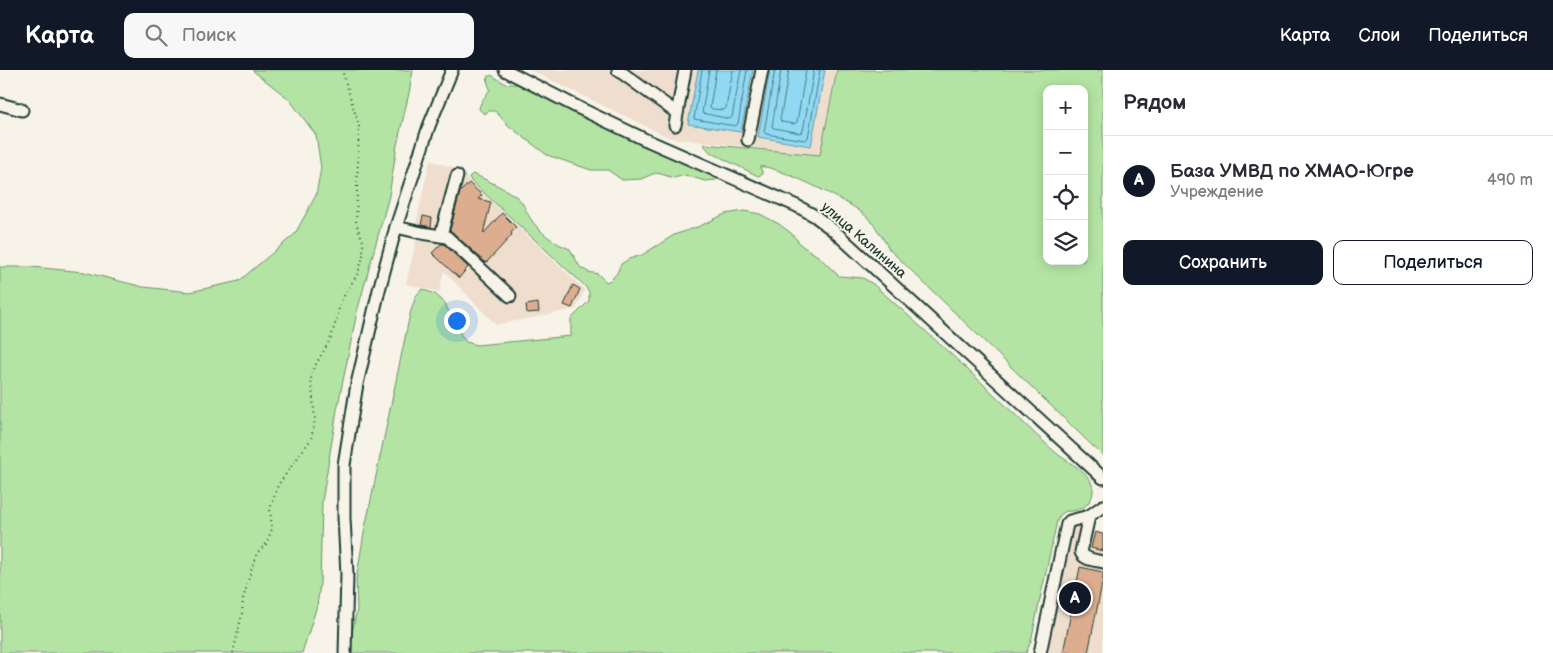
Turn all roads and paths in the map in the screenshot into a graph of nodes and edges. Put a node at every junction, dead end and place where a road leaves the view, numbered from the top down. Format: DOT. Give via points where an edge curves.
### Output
graph roads {
  1 [pos="342,70"];
  2 [pos="452,70"];
  3 [pos="505,70"];
  4 [pos="618,70"];
  5 [pos="685,70"];
  6 [pos="762,70"];
  7 [pos="0,104"];
  8 [pos="22,110"];
  9 [pos="677,112"];
  10 [pos="675,125"];
  11 [pos="748,140"];
  12 [pos="457,176"];
  13 [pos="396,227"];
  14 [pos="441,235"];
  15 [pos="510,296"];
  16 [pos="1103,478"];
  17 [pos="1103,506"];
  18 [pos="1089,516"];
  19 [pos="1103,562"];
  20 [pos="233,653"];
  21 [pos="345,653"];
  22 [pos="1040,653"];
  1 -- 20 [label="path" via="359,126 356,223 363,241 363,258 342,299 330,340 312,370 315,420 310,439 286,471 276,491 270,509 272,529 253,564"];
  2 -- 13 [label="street" via="424,141"];
  3 -- 16 [label="street, улица Калинина" via="644,139 815,216"];
  4 -- 9 [label="street"];
  5 -- 9 [label="street"];
  6 -- 11 [label="street"];
  7 -- 8 [label="street"];
  9 -- 10 [label="street"];
  12 -- 14 [label="street"];
  13 -- 14 [label="street"];
  13 -- 21 [label="street" via="357,384 344,465"];
  14 -- 15 [label="street"];
  17 -- 18 [label="street"];
  18 -- 19 [label="street" via="1081,552 1087,558"];
  18 -- 22 [label="street" via="1067,524"];
}
